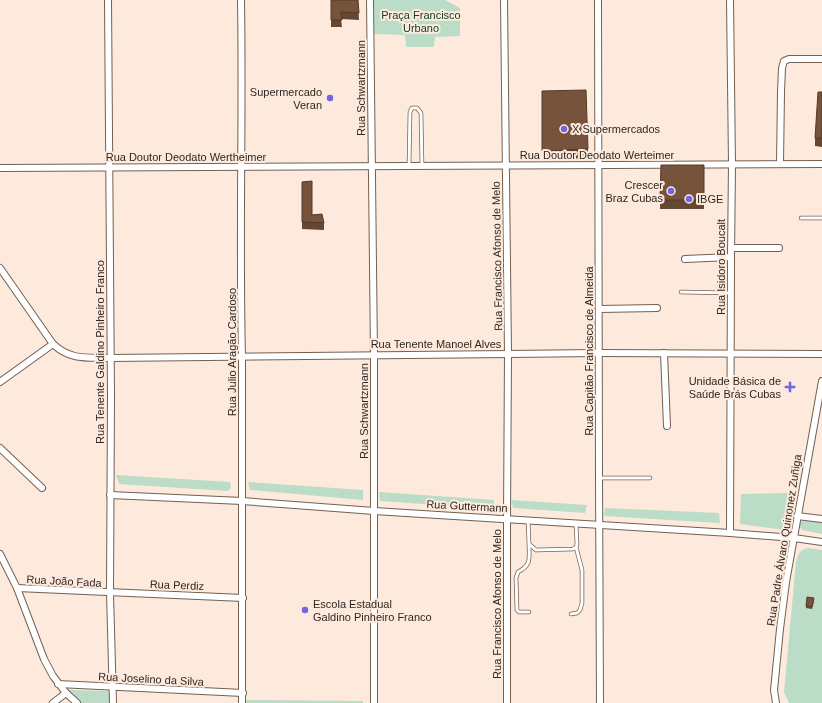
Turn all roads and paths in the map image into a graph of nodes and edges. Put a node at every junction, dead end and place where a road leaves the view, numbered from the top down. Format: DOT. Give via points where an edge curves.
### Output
graph roads {
  1 [pos="108,0"];
  2 [pos="241,0"];
  3 [pos="370,0"];
  4 [pos="504,0"];
  5 [pos="598,0"];
  6 [pos="730,0"];
  7 [pos="822,59"];
  8 [pos="598,164"];
  9 [pos="732,164"];
  10 [pos="780,164"];
  11 [pos="822,164"];
  12 [pos="505,165"];
  13 [pos="409,166"];
  14 [pos="422,166"];
  15 [pos="241,167"];
  16 [pos="372,167"];
  17 [pos="0,168"];
  18 [pos="109,168"];
  19 [pos="801,218"];
  20 [pos="822,218"];
  21 [pos="731,248"];
  22 [pos="779,248"];
  23 [pos="731,257"];
  24 [pos="685,259"];
  25 [pos="0,268"];
  26 [pos="681,292"];
  27 [pos="731,293"];
  28 [pos="657,308"];
  29 [pos="599,309"];
  30 [pos="54,344"];
  31 [pos="598,353"];
  32 [pos="664,353"];
  33 [pos="731,353"];
  34 [pos="374,354"];
  35 [pos="508,354"];
  36 [pos="822,354"];
  37 [pos="242,356"];
  38 [pos="110,358"];
  39 [pos="822,381"];
  40 [pos="0,382"];
  41 [pos="821,393"];
  42 [pos="667,426"];
  43 [pos="0,448"];
  44 [pos="599,478"];
  45 [pos="650,478"];
  46 [pos="42,488"];
  47 [pos="110,495"];
  48 [pos="242,501"];
  49 [pos="374,511"];
  50 [pos="797,516"];
  51 [pos="506,519"];
  52 [pos="822,519"];
  53 [pos="528,520"];
  54 [pos="576,524"];
  55 [pos="599,525"];
  56 [pos="730,533"];
  57 [pos="794,538"];
  58 [pos="822,542"];
  59 [pos="529,544"];
  60 [pos="576,547"];
  61 [pos="0,554"];
  62 [pos="17,588"];
  63 [pos="110,593"];
  64 [pos="243,598"];
  65 [pos="529,612"];
  66 [pos="571,614"];
  67 [pos="58,684"];
  68 [pos="112,687"];
  69 [pos="66,693"];
  70 [pos="243,693"];
  71 [pos="53,703"];
  72 [pos="77,703"];
  73 [pos="113,703"];
  74 [pos="242,703"];
  75 [pos="374,703"];
  76 [pos="507,703"];
  77 [pos="600,703"];
  78 [pos="776,703"];
  1 -- 18 [label="street, Rua Tenente Galdino Pinheiro Franco"];
  2 -- 15 [label="street, Rua Julio Aragão Cardoso"];
  3 -- 16 [label="street, Rua Schwartzmann"];
  4 -- 12 [label="street, Rua Francisco Afonso de Melo"];
  5 -- 8 [label="street, Rua Capitão Francisco de Almeida"];
  6 -- 9 [label="street, Rua Isidoro Boucalt"];
  7 -- 10 [label="street" via="784,61"];
  8 -- 9 [label="street, Rua Doutor Deodato Werteimer"];
  8 -- 12 [label="street, Rua Doutor Deodato Werteimer"];
  8 -- 29 [label="street, Rua Capitão Francisco de Almeida"];
  9 -- 10 [label="street, Rua Doutor Deodato Werteimer"];
  9 -- 21 [label="street, Rua Isidoro Boucalt"];
  10 -- 11 [label="street, Rua Doutor Deodato Werteimer"];
  12 -- 14 [label="street, Rua Doutor Deodato Werteimer"];
  12 -- 35 [label="street, Rua Francisco Afonso de Melo"];
  13 -- 14 [label="street, Rua Doutor Deodato Werteimer"];
  13 -- 14 [label="lane" via="412,108 417,108 421,113"];
  13 -- 16 [label="street, Rua Doutor Deodato Werteimer"];
  15 -- 16 [label="street, Rua Doutor Deodato Wertheimer"];
  15 -- 18 [label="street, Rua Doutor Deodato Wertheimer"];
  15 -- 37 [label="street, Rua Julio Aragão Cardoso"];
  16 -- 34 [label="street, Rua Schwartzmann"];
  17 -- 18 [label="street, Rua Doutor Deodato Wertheimer"];
  18 -- 38 [label="street, Rua Tenente Galdino Pinheiro Franco"];
  19 -- 20 [label="lane"];
  21 -- 22 [label="street"];
  21 -- 23 [label="street, Rua Isidoro Boucalt"];
  23 -- 24 [label="street"];
  23 -- 27 [label="street, Rua Isidoro Boucalt"];
  25 -- 30 [label="street, Rua Tenente Manoel Alves"];
  26 -- 27 [label="lane"];
  27 -- 33 [label="street, Rua Isidoro Boucalt"];
  28 -- 29 [label="street"];
  29 -- 31 [label="street, Rua Capitão Francisco de Almeida"];
  30 -- 38 [label="street, Rua Tenente Manoel Alves" via="76,357"];
  30 -- 40 [label="street"];
  31 -- 32 [label="street, Rua Tenente Manoel Alves"];
  31 -- 35 [label="street, Rua Tenente Manoel Alves"];
  31 -- 44 [label="street, Rua Capitão Francisco de Almeida"];
  32 -- 33 [label="street, Rua Tenente Manoel Alves"];
  32 -- 42 [label="street"];
  33 -- 36 [label="street, Rua Tenente Manoel Alves"];
  33 -- 56 [label="street, Rua Isidoro Boucalt"];
  34 -- 35 [label="street, Rua Tenente Manoel Alves"];
  34 -- 37 [label="street, Rua Tenente Manoel Alves"];
  34 -- 49 [label="street, Rua Schwartzmann"];
  35 -- 51 [label="street, Rua Francisco Afonso de Melo"];
  37 -- 38 [label="street, Rua Tenente Manoel Alves"];
  37 -- 48 [label="street, Rua Julio Aragão Cardoso"];
  38 -- 47 [label="street, Rua Tenente Galdino Pinheiro Franco"];
  39 -- 41 [label="street, Rua Padre Álvaro Quinonez Zuñiga"];
  41 -- 50 [label="street, Rua Padre Álvaro Quinonez Zuñiga"];
  43 -- 46 [label="street"];
  44 -- 45 [label="lane"];
  44 -- 55 [label="street, Rua Capitão Francisco de Almeida"];
  47 -- 48 [label="street, Rua Guttermann"];
  47 -- 63 [label="street, Rua Tenente Galdino Pinheiro Franco"];
  48 -- 49 [label="street, Rua Guttermann"];
  48 -- 64 [label="street, Rua Julio Aragão Cardoso"];
  49 -- 51 [label="street, Rua Guttermann"];
  49 -- 75 [label="street, Rua Schwartzmann"];
  50 -- 52 [label="street"];
  50 -- 57 [label="street, Rua Padre Álvaro Quinonez Zuñiga"];
  51 -- 53 [label="street, Rua Guttermann"];
  51 -- 76 [label="street, Rua Francisco Afonso de Melo"];
  53 -- 54 [label="street, Rua Guttermann"];
  53 -- 59 [label="lane"];
  54 -- 55 [label="street, Rua Guttermann"];
  54 -- 60 [label="lane"];
  55 -- 56 [label="street, Rua Guttermann"];
  55 -- 77 [label="street, Rua Capitão Francisco de Almeida"];
  56 -- 57 [label="street, Rua Guttermann"];
  57 -- 58 [label="street, Rua Guttermann"];
  57 -- 78 [label="street, Rua Padre Álvaro Quinonez Zuñiga" via="780,629 774,690"];
  59 -- 60 [label="lane" via="536,550"];
  59 -- 65 [label="lane" via="529,564 518,572 516,578 517,610"];
  60 -- 66 [label="lane" via="582,570 582,602 580,610"];
  61 -- 62 [label="street"];
  62 -- 63 [label="street, Rua João Fada"];
  62 -- 67 [label="street" via="44,659"];
  63 -- 64 [label="street, Rua Perdiz"];
  63 -- 68 [label="street, Rua Tenente Galdino Pinheiro Franco"];
  64 -- 70 [label="street, Rua Julio Aragão Cardoso"];
  67 -- 68 [label="street, Rua Joselino da Silva"];
  67 -- 69 [label="street"];
  68 -- 70 [label="street, Rua Joselino da Silva"];
  68 -- 73 [label="street, Rua Tenente Galdino Pinheiro Franco"];
  69 -- 71 [label="street"];
  69 -- 72 [label="street"];
  70 -- 74 [label="street, Rua Julio Aragão Cardoso"];
}
